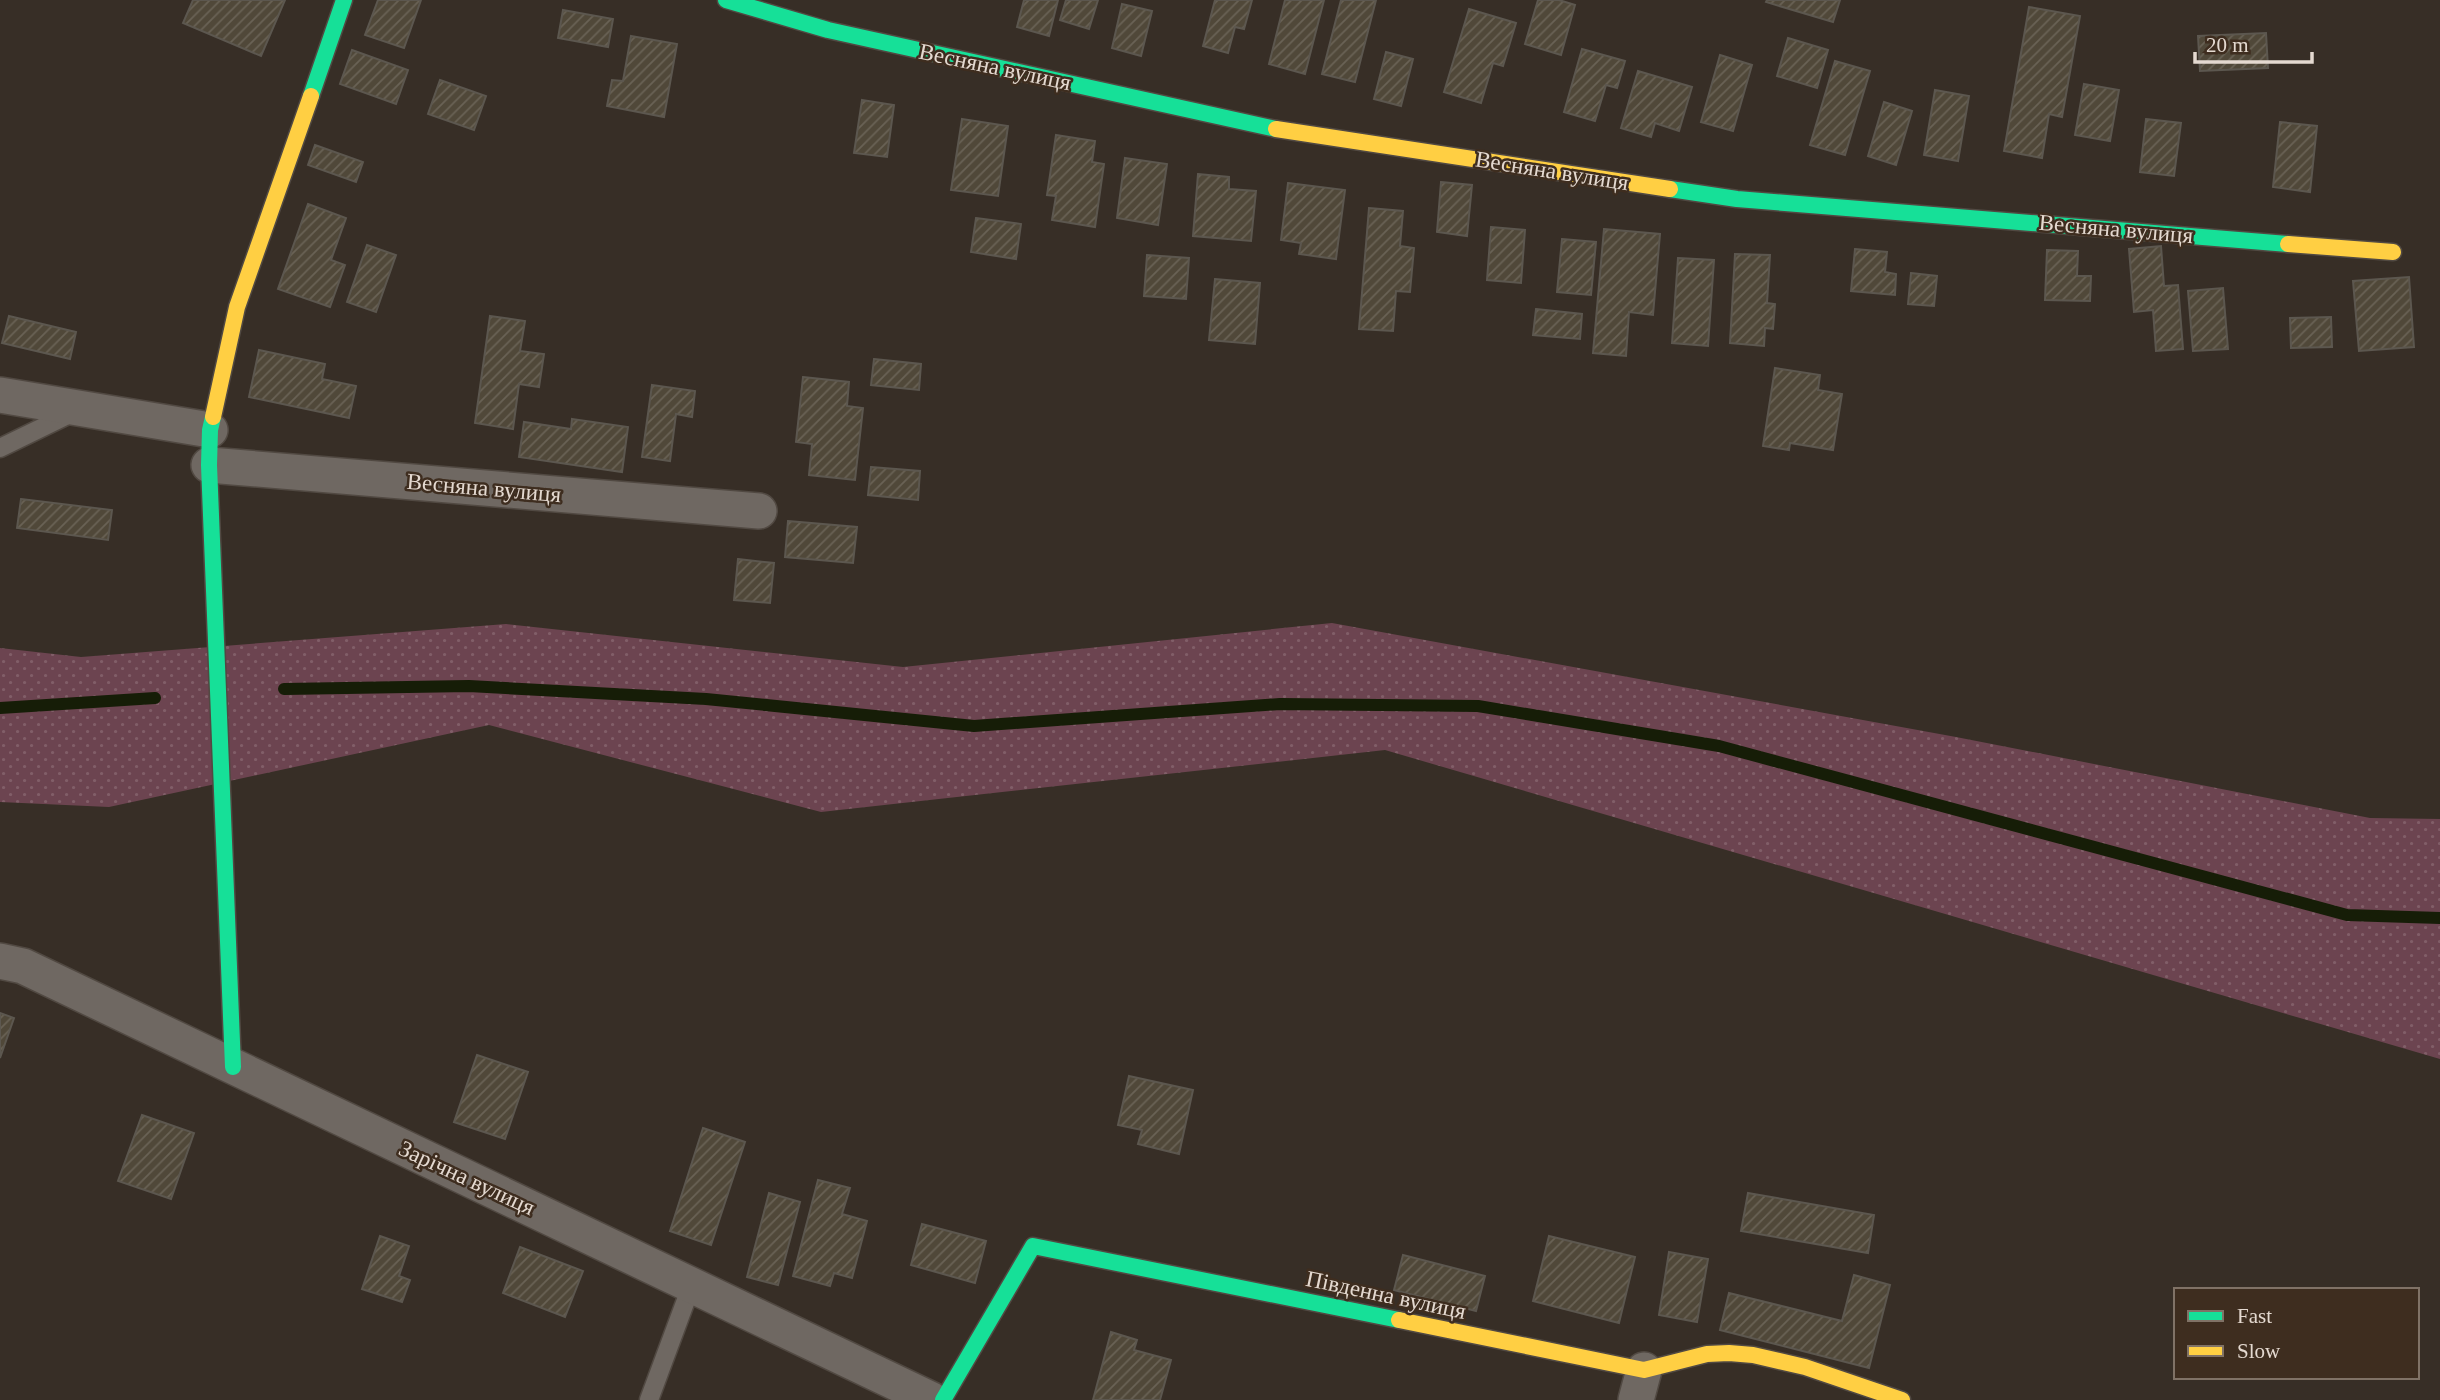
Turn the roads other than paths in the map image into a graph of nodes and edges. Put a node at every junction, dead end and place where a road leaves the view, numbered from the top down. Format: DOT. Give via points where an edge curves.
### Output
graph roads {
  1 [pos="344,0"];
  2 [pos="726,0"];
  3 [pos="2393,252"];
  4 [pos="0,395"];
  5 [pos="82,408"];
  6 [pos="210,430"];
  7 [pos="0,448"];
  8 [pos="209,465"];
  9 [pos="759,511"];
  10 [pos="8,967"];
  11 [pos="233,1067"];
  12 [pos="692,1284"];
  13 [pos="1640,1385"];
  14 [pos="649,1400"];
  15 [pos="932,1400"];
  16 [pos="943,1400"];
  17 [pos="1902,1400"];
  1 -- 6 [label="street" via="237,307"];
  2 -- 3 [label="street, Весняна вулиця" via="828,30 1274,128 1737,199"];
  4 -- 5 [label="street"];
  5 -- 6 [label="street"];
  5 -- 7 [label="lane"];
  6 -- 8 [label="street"];
  8 -- 9 [label="street, Весняна вулиця"];
  8 -- 11 [label="street"];
  10 -- 11 [label="street, Зарічна вулиця"];
  11 -- 12 [label="street, Зарічна вулиця"];
  12 -- 14 [label="lane"];
  12 -- 15 [label="street, Зарічна вулиця"];
  13 -- 16 [label="street, Південна вулиця" via="1033,1246"];
  13 -- 17 [label="street, Південна вулиця" via="1709,1354 1739,1354 1770,1358"];
}
